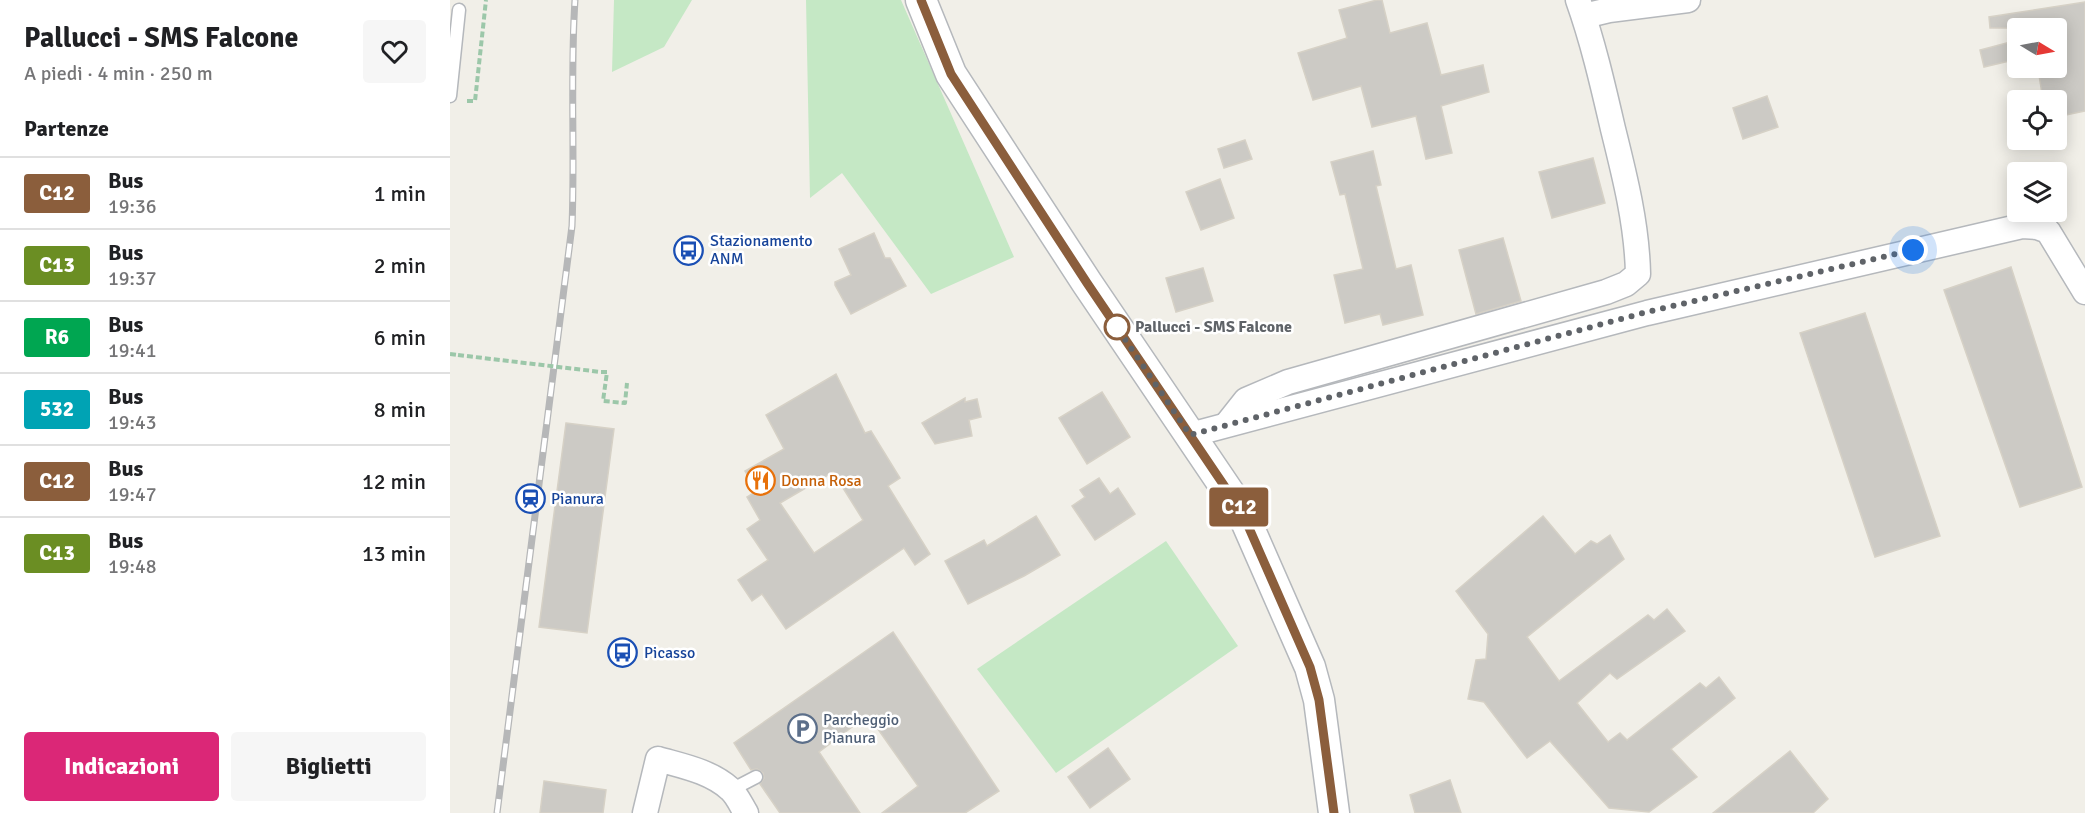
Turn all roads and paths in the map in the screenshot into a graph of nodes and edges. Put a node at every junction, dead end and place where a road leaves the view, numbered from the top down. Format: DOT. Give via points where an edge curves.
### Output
graph roads {
  1 [pos="486,0"];
  2 [pos="921,0"];
  3 [pos="1688,0"];
  4 [pos="1581,8"];
  5 [pos="459,10"];
  6 [pos="454,99"];
  7 [pos="1638,274"];
  8 [pos="2085,292"];
  9 [pos="1647,312"];
  10 [pos="450,354"];
  11 [pos="627,383"];
  12 [pos="1227,424"];
  13 [pos="1190,435"];
  14 [pos="756,777"];
  15 [pos="731,790"];
  16 [pos="645,813"];
  17 [pos="746,813"];
  18 [pos="1334,813"];
  1 -- 6 [label="path" via="475,101"];
  2 -- 13 [label="street" via="951,74"];
  3 -- 4 [label="street" via="1609,10"];
  4 -- 7 [label="street" via="1627,187"];
  5 -- 6 [label="lane"];
  7 -- 9 [label="street"];
  7 -- 12 [label="street" via="1606,292 1288,382 1246,400"];
  8 -- 9 [label="street" via="2048,231 2022,226"];
  9 -- 12 [label="street"];
  10 -- 11 [label="path, bridge" via="607,372 603,401 625,403"];
  12 -- 13 [label="street"];
  13 -- 18 [label="street" via="1242,512 1310,667 1319,700"];
  14 -- 15 [label="lane"];
  15 -- 16 [label="street" via="700,771 658,759"];
  15 -- 17 [label="street"];
}
